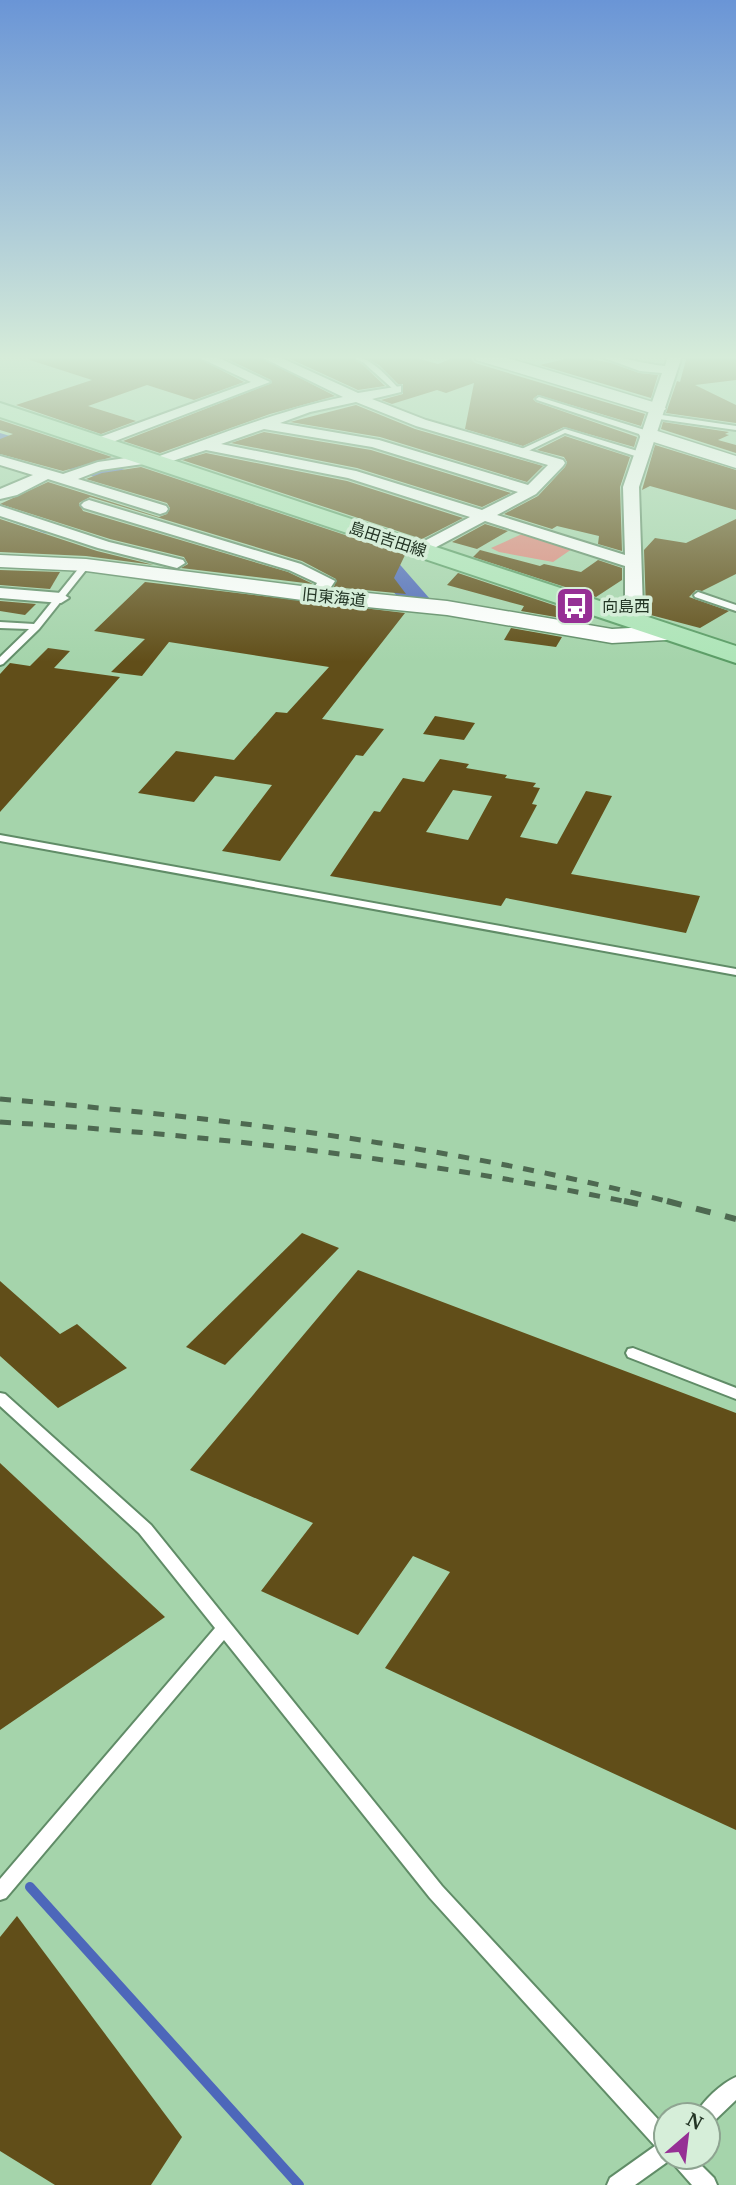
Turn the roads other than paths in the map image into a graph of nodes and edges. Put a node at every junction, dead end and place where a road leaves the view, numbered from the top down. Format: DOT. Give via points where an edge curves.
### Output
graph roads {
  1 [pos="143,458"];
  2 [pos="162,458"];
  3 [pos="270,458"];
  4 [pos="423,458"];
  5 [pos="540,458"];
  6 [pos="640,458"];
  7 [pos="0,460"];
  8 [pos="152,461"];
  9 [pos="47,474"];
  10 [pos="65,479"];
  11 [pos="531,491"];
  12 [pos="0,495"];
  13 [pos="89,505"];
  14 [pos="161,509"];
  15 [pos="0,512"];
  16 [pos="484,516"];
  17 [pos="139,520"];
  18 [pos="237,534"];
  19 [pos="419,550"];
  20 [pos="0,561"];
  21 [pos="177,563"];
  22 [pos="633,563"];
  23 [pos="86,565"];
  24 [pos="0,593"];
  25 [pos="317,595"];
  26 [pos="698,595"];
  27 [pos="61,598"];
  28 [pos="736,608"];
  29 [pos="623,618"];
  30 [pos="0,625"];
  31 [pos="36,628"];
  32 [pos="666,633"];
  33 [pos="736,655"];
  34 [pos="0,662"];
  35 [pos="0,838"];
  36 [pos="736,972"];
  37 [pos="633,1353"];
  38 [pos="736,1394"];
  39 [pos="0,1398"];
  40 [pos="224,1629"];
  41 [pos="0,1892"];
  42 [pos="736,2087"];
  43 [pos="721,2101"];
  44 [pos="652,2128"];
  45 [pos="652,2161"];
  46 [pos="693,2171"];
  47 [pos="617,2185"];
  48 [pos="707,2185"];
  1 -- 8 [label="main road, 島田吉田線"];
  2 -- 8 [label="street"];
  3 -- 16 [label="street" via="351,474"];
  4 -- 11 [label="street"];
  5 -- 11 [label="street" via="558,463"];
  6 -- 22 [label="street" via="631,487"];
  7 -- 9 [label="street"];
  8 -- 10 [label="street" via="98,466"];
  8 -- 19 [label="main road, 島田吉田線"];
  9 -- 10 [label="street"];
  9 -- 12 [label="street"];
  10 -- 14 [label="street"];
  11 -- 16 [label="street"];
  13 -- 17 [label="street"];
  14 -- 17 [label="street"];
  14 -- 18 [label="street"];
  15 -- 21 [label="street"];
  16 -- 19 [label="street"];
  16 -- 22 [label="street"];
  17 -- 25 [label="street" via="295,567 327,581"];
  19 -- 29 [label="main road, 島田吉田線"];
  20 -- 23 [label="street, 旧東海道"];
  22 -- 29 [label="street" via="634,609"];
  23 -- 25 [label="street, 旧東海道"];
  23 -- 27 [label="lane"];
  24 -- 27 [label="street"];
  25 -- 32 [label="street, 旧東海道" via="480,612 612,636"];
  26 -- 28 [label="lane"];
  27 -- 31 [label="lane"];
  29 -- 32 [label="main road, 島田吉田線"];
  30 -- 31 [label="lane"];
  31 -- 34 [label="lane"];
  32 -- 33 [label="main road, 島田吉田線"];
  35 -- 36 [label="lane"];
  37 -- 38 [label="lane"];
  39 -- 40 [label="lane" via="145,1529"];
  40 -- 41 [label="lane"];
  40 -- 44 [label="lane" via="436,1892"];
  42 -- 43 [label="lane"];
  45 -- 47 [label="lane"];
  46 -- 48 [label="lane"];
}
